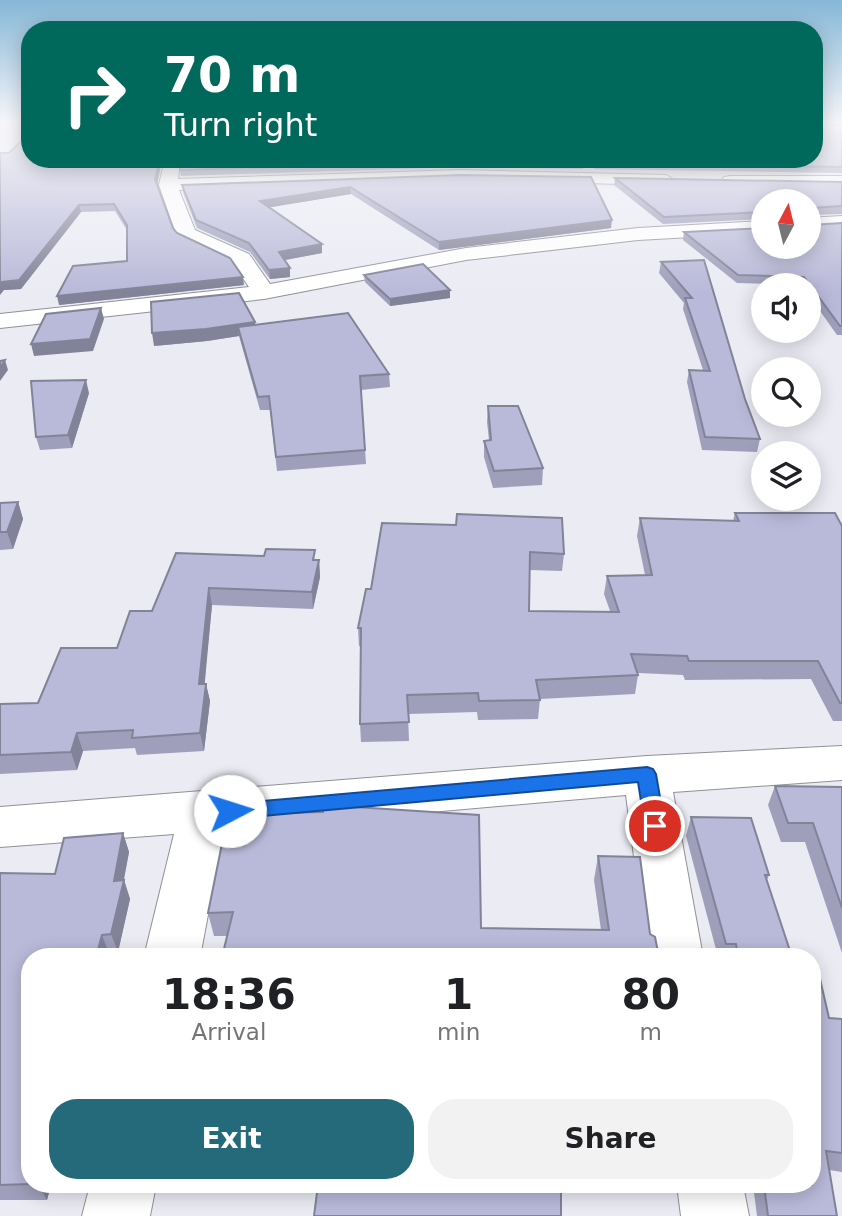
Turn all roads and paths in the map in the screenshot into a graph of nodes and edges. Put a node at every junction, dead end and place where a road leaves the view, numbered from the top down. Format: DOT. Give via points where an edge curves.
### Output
graph roads {
  1 [pos="169,179"];
  2 [pos="372,179"];
  3 [pos="618,179"];
  4 [pos="689,180"];
  5 [pos="715,181"];
  6 [pos="839,184"];
  7 [pos="168,185"];
  8 [pos="842,222"];
  9 [pos="821,223"];
  10 [pos="751,227"];
  11 [pos="264,292"];
  12 [pos="0,321"];
  13 [pos="842,763"];
  14 [pos="647,774"];
  15 [pos="203,814"];
  16 [pos="0,827"];
  17 [pos="174,948"];
  18 [pos="674,948"];
  19 [pos="121,1193"];
  20 [pos="711,1193"];
  21 [pos="116,1216"];
  22 [pos="715,1216"];
  1 -- 7 [label="street"];
  2 -- 7 [label="street"];
  3 -- 4 [label="street"];
  5 -- 6 [label="street"];
  7 -- 11 [label="street" via="186,234 241,259"];
  8 -- 9 [label="street"];
  10 -- 11 [label="street" via="638,234 466,254"];
  11 -- 12 [label="street"];
  13 -- 14 [label="street"];
  14 -- 15 [label="street"];
  14 -- 18 [label="street"];
  15 -- 16 [label="street"];
  15 -- 17 [label="street"];
  19 -- 21 [label="street"];
  20 -- 22 [label="street"];
}
